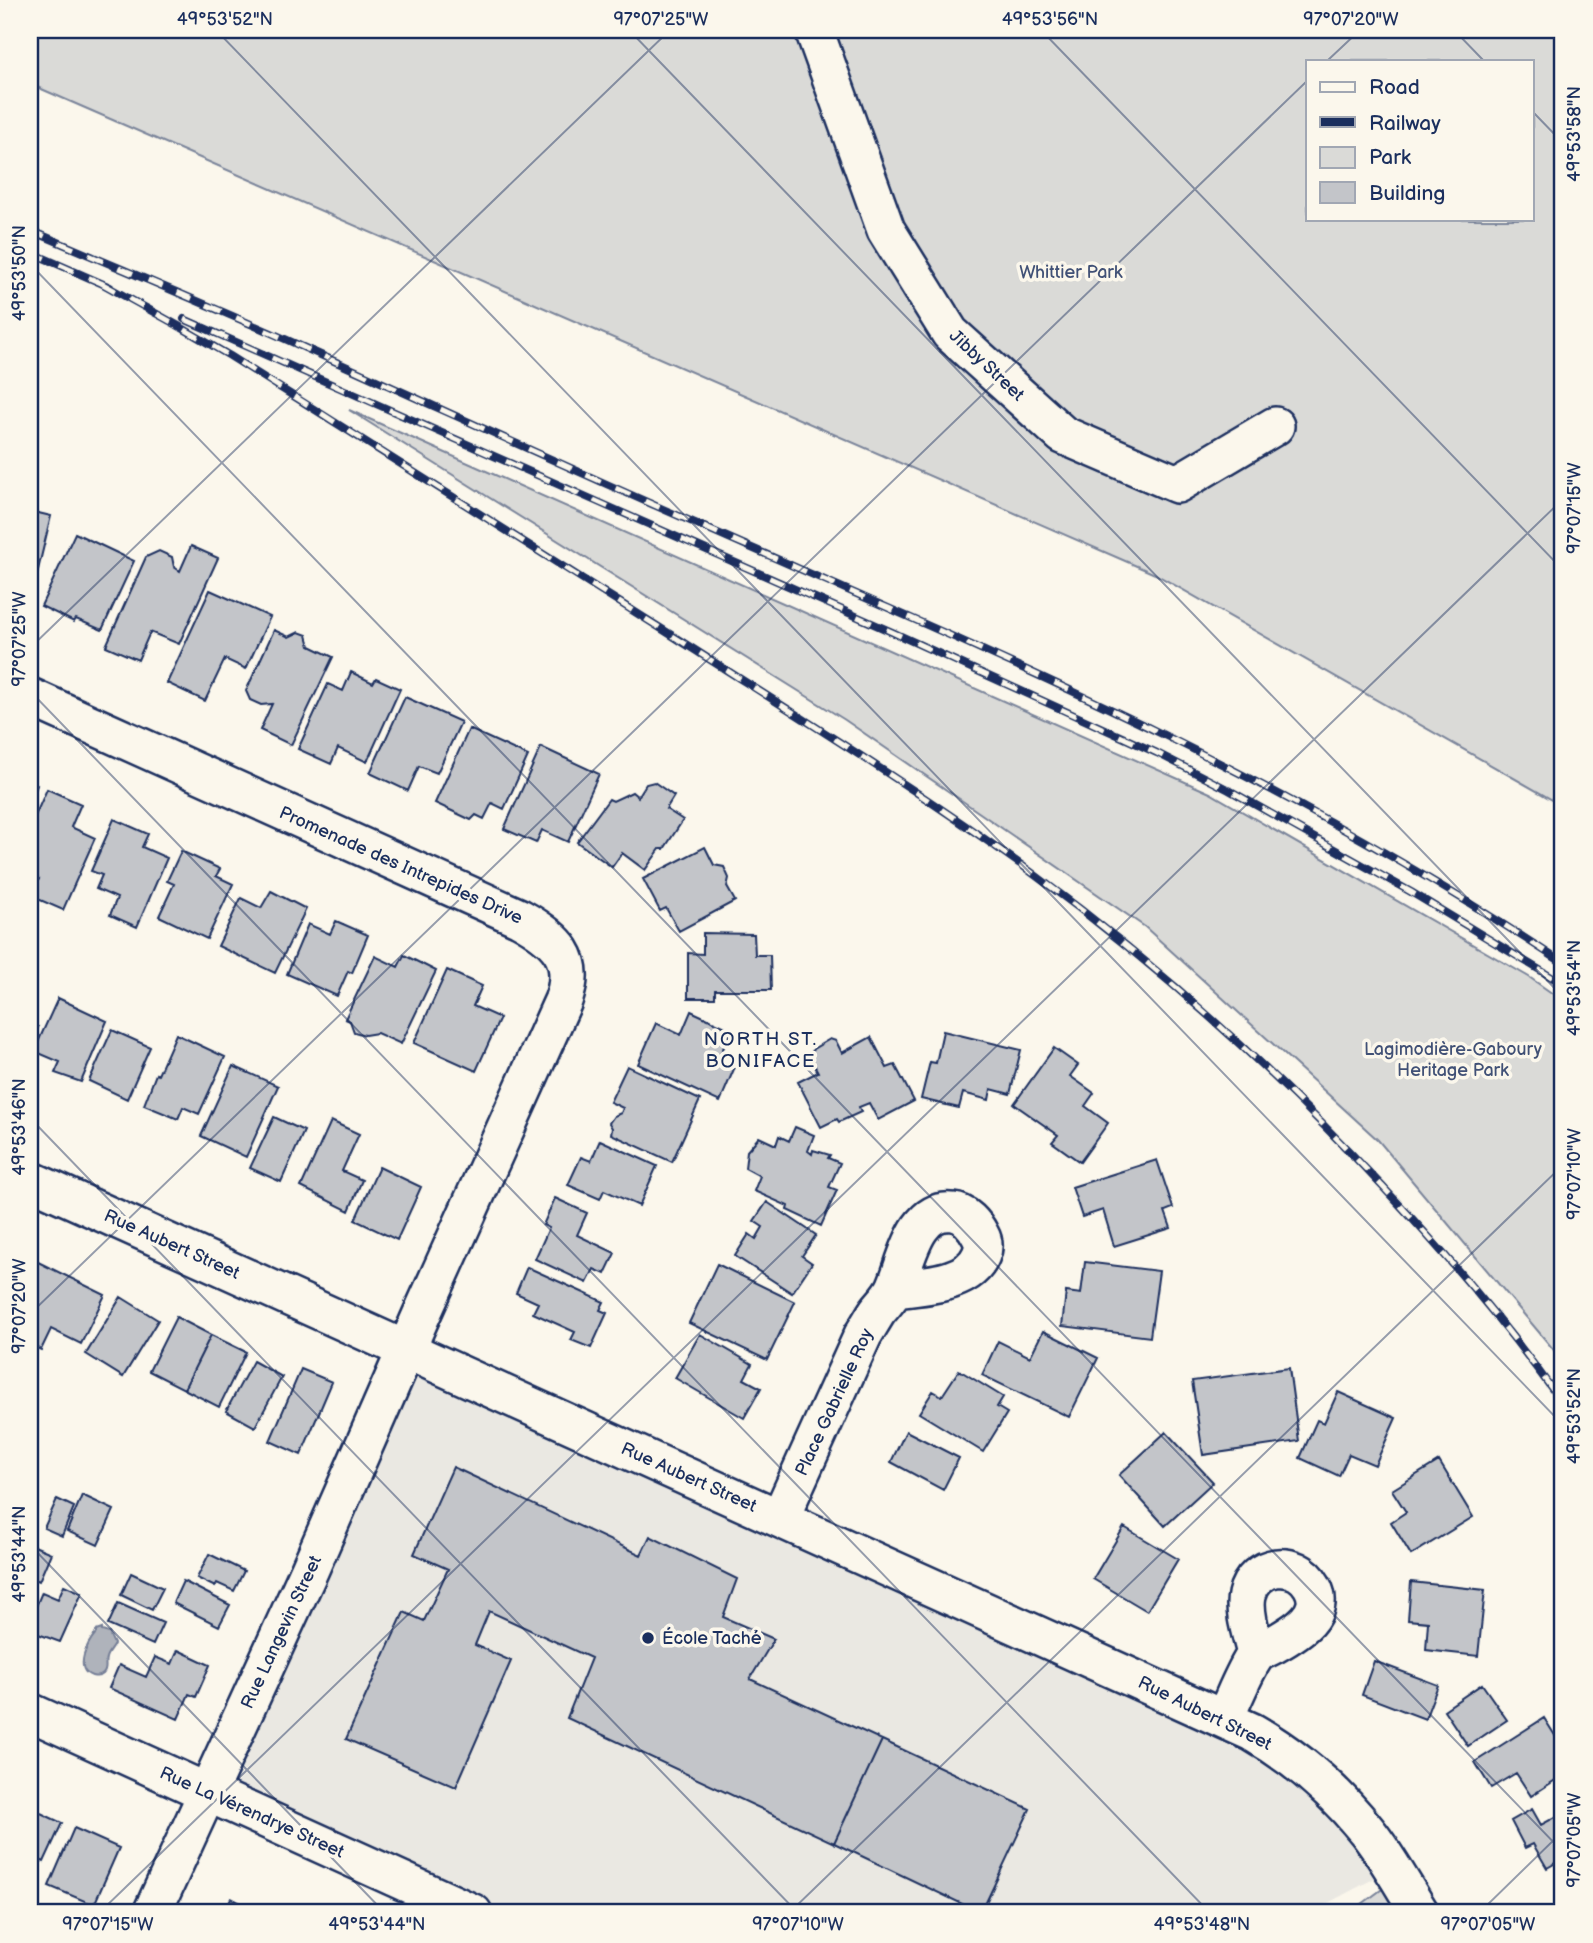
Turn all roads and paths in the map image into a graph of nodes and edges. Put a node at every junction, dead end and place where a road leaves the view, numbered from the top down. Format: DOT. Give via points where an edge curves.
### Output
graph roads {
  1 [pos="814,30"];
  2 [pos="1275,426"];
  3 [pos="30,697"];
  4 [pos="30,1180"];
  5 [pos="895,1289"];
  6 [pos="407,1350"];
  7 [pos="780,1518"];
  8 [pos="1256,1654"];
  9 [pos="30,1712"];
  10 [pos="1224,1719"];
  11 [pos="207,1792"];
  12 [pos="152,1913"];
  13 [pos="473,1913"];
  14 [pos="1420,1913"];
  1 -- 2 [label="street, Jibby Street" via="886,230 950,333 1063,435 1177,484"];
  3 -- 6 [label="street, Promenade des Intrepides Drive" via="520,918 545,934 565,957 569,986 564,1001"];
  4 -- 6 [label="street, Rue Aubert Street"];
  5 -- 7 [label="street, Place Gabrielle Roy" via="863,1335"];
  6 -- 7 [label="street, Rue Aubert Street"];
  6 -- 11 [label="street, Rue Langevin Street"];
  7 -- 10 [label="street, Rue Aubert Street"];
  8 -- 10 [label="street"];
  9 -- 11 [label="street, Rue La Vérendrye Street"];
  10 -- 14 [label="street, Rue Aubert Street" via="1274,1744 1336,1795 1368,1833"];
  11 -- 12 [label="street, Rue Langevin Street"];
  11 -- 13 [label="street, Rue La Vérendrye Street"];
}
